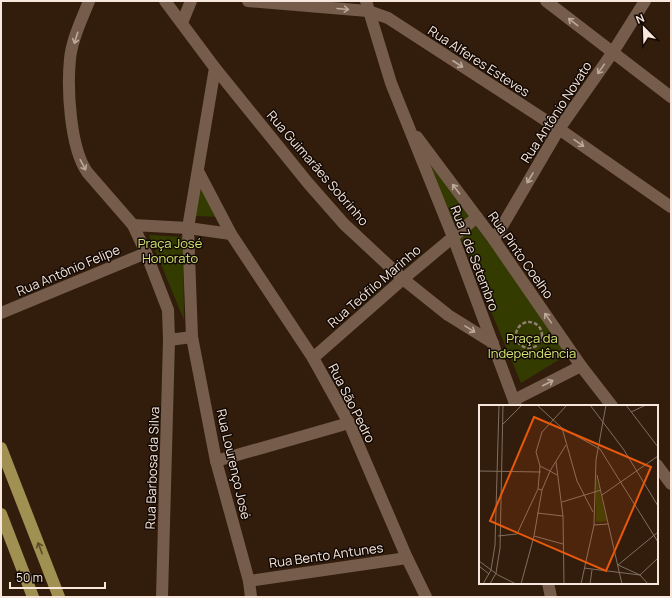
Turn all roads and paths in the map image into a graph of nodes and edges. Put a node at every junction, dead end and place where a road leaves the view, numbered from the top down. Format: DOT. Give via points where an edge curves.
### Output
graph roads {
  1 [pos="89,1"];
  2 [pos="165,1"];
  3 [pos="191,1"];
  4 [pos="248,1"];
  5 [pos="546,1"];
  6 [pos="645,1"];
  7 [pos="367,6"];
  8 [pos="182,23"];
  9 [pos="613,52"];
  10 [pos="215,68"];
  11 [pos="671,97"];
  12 [pos="405,121"];
  13 [pos="559,129"];
  14 [pos="198,171"];
  15 [pos="671,207"];
  16 [pos="477,217"];
  17 [pos="133,225"];
  18 [pos="188,228"];
  19 [pos="231,234"];
  20 [pos="454,237"];
  21 [pos="494,240"];
  22 [pos="146,253"];
  23 [pos="403,279"];
  24 [pos="1,313"];
  25 [pos="535,323"];
  26 [pos="192,336"];
  27 [pos="169,340"];
  28 [pos="493,343"];
  29 [pos="313,358"];
  30 [pos="581,366"];
  31 [pos="515,403"];
  32 [pos="611,405"];
  33 [pos="349,423"];
  34 [pos="1,448"];
  35 [pos="216,461"];
  36 [pos="658,466"];
  37 [pos="671,484"];
  38 [pos="1,514"];
  39 [pos="407,558"];
  40 [pos="249,581"];
  41 [pos="548,584"];
  42 [pos="33,597"];
  43 [pos="59,597"];
  44 [pos="162,597"];
  45 [pos="251,597"];
  46 [pos="426,597"];
  47 [pos="551,597"];
  1 -- 17 [label="street, one-way" via="70,58 74,134 82,164 87,172"];
  2 -- 8 [label="street, Rua Guimarães Sobrinho"];
  3 -- 8 [label="street"];
  4 -- 7 [label="street, Rua Alferes Esteves, one-way"];
  9 -- 5 [label="street, one-way"];
  6 -- 9 [label="street, Rua Antônio Novato"];
  7 -- 12 [label="street" via="390,83"];
  7 -- 13 [label="street, Rua Alferes Esteves, one-way"];
  8 -- 10 [label="street, Rua Guimarães Sobrinho"];
  9 -- 11 [label="street"];
  9 -- 13 [label="street, Rua Antônio Novato, one-way"];
  10 -- 14 [label="street"];
  10 -- 23 [label="street, Rua Guimarães Sobrinho" via="344,224"];
  16 -- 12 [label="street, Rua Pinto Coelho, one-way"];
  12 -- 20 [label="street, Rua 7 de Setembro"];
  13 -- 15 [label="street, Rua Alferes Esteves, one-way"];
  13 -- 21 [label="street, Rua Antônio Novato, one-way"];
  14 -- 18 [label="street"];
  14 -- 19 [label="street, Rua São Pedro"];
  16 -- 20 [label="street, Rua Teófilo Marinho"];
  16 -- 21 [label="street, Rua Pinto Coelho"];
  17 -- 18 [label="street"];
  17 -- 22 [label="street"];
  18 -- 19 [label="street"];
  18 -- 26 [label="street"];
  19 -- 29 [label="street, Rua São Pedro"];
  20 -- 23 [label="street, Rua Teófilo Marinho"];
  20 -- 28 [label="street, Rua 7 de Setembro"];
  30 -- 21 [label="street, Rua Pinto Coelho, one-way"];
  22 -- 24 [label="street, Rua Antônio Felipe"];
  22 -- 27 [label="street" via="168,310"];
  23 -- 28 [label="street, Rua Guimarães Sobrinho, one-way" via="448,315"];
  23 -- 29 [label="street, Rua Teófilo Marinho"];
  25 -- 25 [label="path" via="542,330 542,340 534,348 524,347 517,340 517,329 524,322"];
  26 -- 27 [label="street"];
  26 -- 35 [label="street, Rua Lourenço José"];
  27 -- 44 [label="street, Rua Barbosa da Silva"];
  28 -- 31 [label="street, Rua 7 de Setembro"];
  29 -- 33 [label="street, Rua São Pedro"];
  31 -- 30 [label="street, one-way"];
  30 -- 32 [label="street, Rua Pinto Coelho"];
  33 -- 35 [label="street"];
  33 -- 39 [label="street, Rua São Pedro"];
  43 -- 34 [label="main road, one-way"];
  35 -- 40 [label="street, Rua Lourenço José"];
  36 -- 37 [label="street"];
  38 -- 42 [label="main road"];
  39 -- 40 [label="street, Rua Bento Antunes"];
  39 -- 46 [label="street, Rua São Pedro"];
  40 -- 45 [label="street, Rua Lourenço José"];
  41 -- 47 [label="street"];
}
